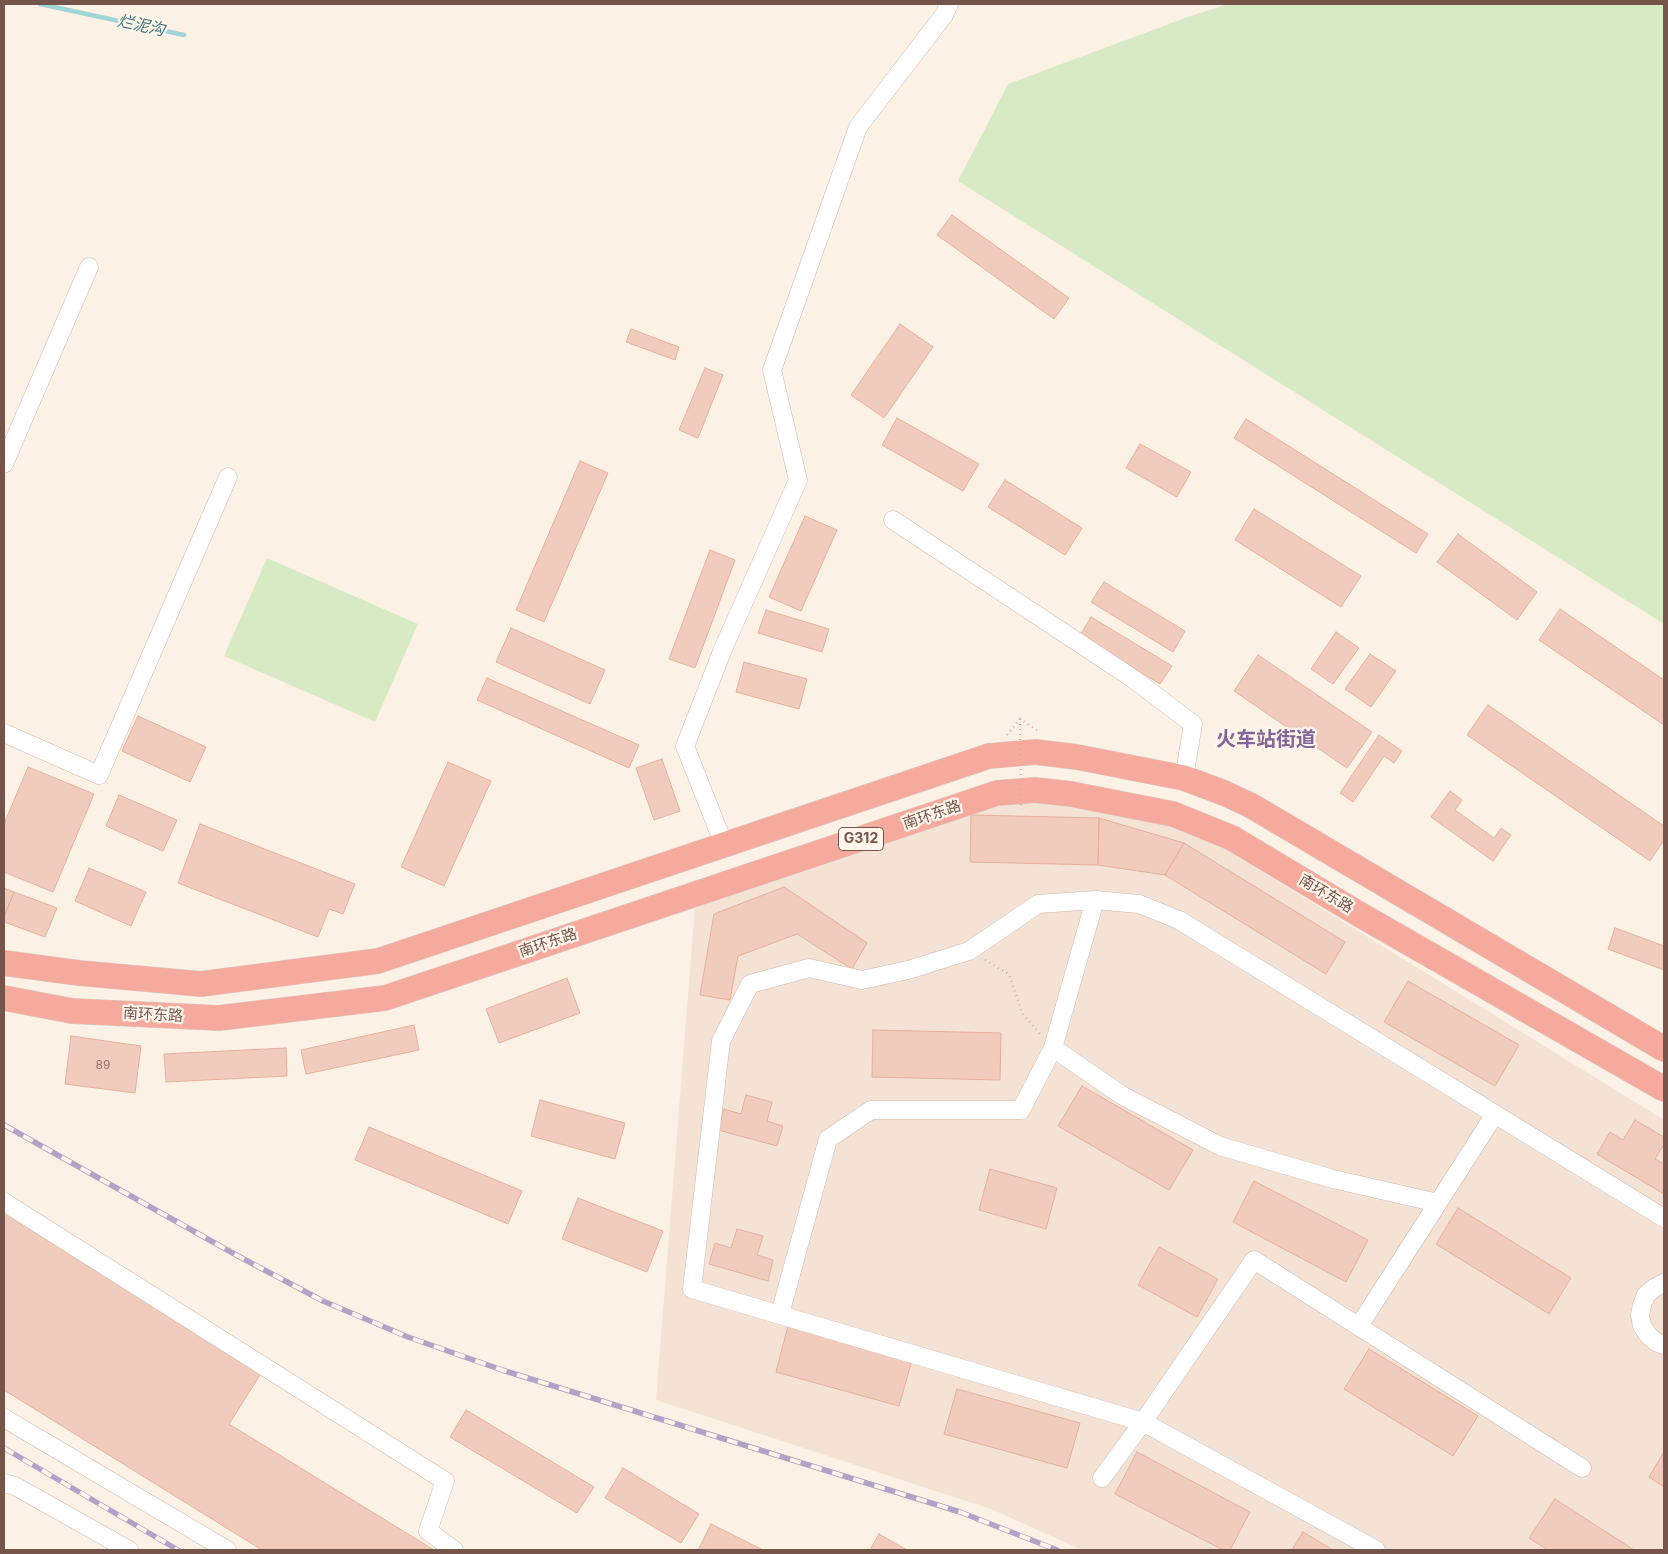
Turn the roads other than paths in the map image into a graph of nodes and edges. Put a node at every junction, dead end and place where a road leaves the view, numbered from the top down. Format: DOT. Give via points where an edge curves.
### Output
graph roads {
  1 [pos="949,4"];
  2 [pos="89,267"];
  3 [pos="4,464"];
  4 [pos="228,477"];
  5 [pos="894,520"];
  6 [pos="4,734"];
  7 [pos="1184,778"];
  8 [pos="724,845"];
  9 [pos="1095,900"];
  10 [pos="4,963"];
  11 [pos="4,998"];
  12 [pos="1053,1048"];
  13 [pos="1664,1049"];
  14 [pos="1664,1089"];
  15 [pos="1495,1114"];
  16 [pos="4,1202"];
  17 [pos="1438,1203"];
  18 [pos="1664,1218"];
  19 [pos="1664,1283"];
  20 [pos="780,1314"];
  21 [pos="1359,1326"];
  22 [pos="1664,1345"];
  23 [pos="4,1418"];
  24 [pos="1143,1422"];
  25 [pos="1582,1468"];
  26 [pos="1102,1478"];
  27 [pos="4,1483"];
  28 [pos="129,1550"];
  29 [pos="227,1550"];
  30 [pos="454,1550"];
  31 [pos="1376,1550"];
  1 -- 8 [label="street" via="944,15 858,127 772,370 798,480 723,649 685,746"];
  2 -- 3 [label="street"];
  4 -- 6 [label="street" via="100,775"];
  5 -- 7 [label="street" via="1132,678 1193,724"];
  7 -- 8 [label="highway, G312" via="1036,752 989,756"];
  7 -- 13 [label="highway, G312" via="1250,805"];
  8 -- 10 [label="highway, G312" via="378,961 201,984"];
  9 -- 12 [label="street"];
  9 -- 15 [label="street" via="1139,904 1179,920"];
  9 -- 20 [label="street" via="1038,904 969,951 908,970 862,980 809,968 750,984 721,1041 692,1289"];
  11 -- 14 [label="highway, 南环东路 / G312" via="72,1011 219,1018 385,998 996,793 1035,790 1173,814 1232,838"];
  12 -- 17 [label="street" via="1122,1096 1220,1146 1333,1179"];
  12 -- 20 [label="street" via="1021,1110 871,1110 828,1139"];
  15 -- 17 [label="street"];
  15 -- 18 [label="street"];
  16 -- 30 [label="street" via="445,1481 428,1531"];
  17 -- 21 [label="street"];
  19 -- 22 [label="street" via="1646,1295 1640,1316 1648,1335"];
  20 -- 24 [label="street"];
  21 -- 24 [label="street" via="1254,1260"];
  21 -- 25 [label="street"];
  23 -- 29 [label="street"];
  24 -- 26 [label="street"];
  24 -- 31 [label="street"];
  27 -- 28 [label="street" via="15,1486"];
}
